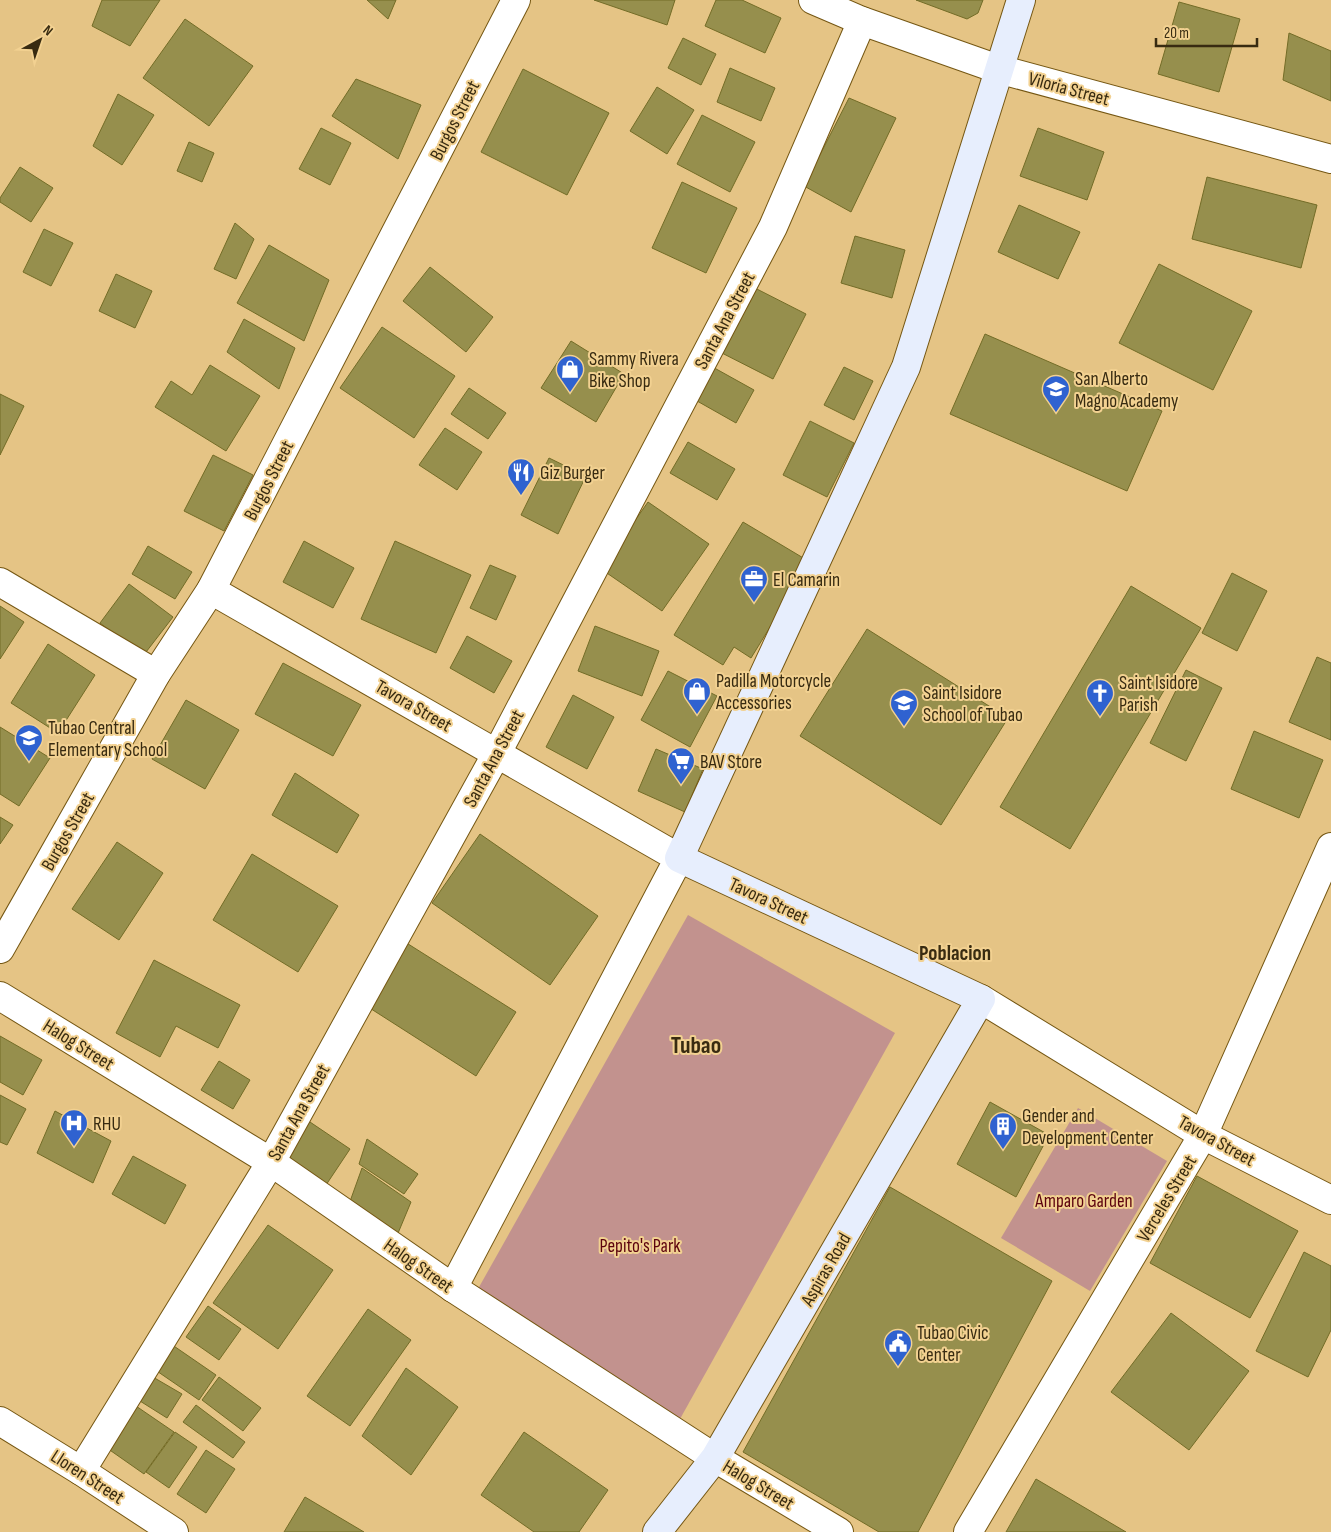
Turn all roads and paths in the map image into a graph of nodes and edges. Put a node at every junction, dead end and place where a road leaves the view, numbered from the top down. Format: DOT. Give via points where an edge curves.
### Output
graph roads {
  1 [pos="516,0"];
  2 [pos="813,0"];
  3 [pos="1020,0"];
  4 [pos="862,21"];
  5 [pos="998,69"];
  6 [pos="1331,159"];
  7 [pos="0,582"];
  8 [pos="211,590"];
  9 [pos="156,674"];
  10 [pos="497,752"];
  11 [pos="1331,847"];
  12 [pos="679,858"];
  13 [pos="0,949"];
  14 [pos="0,996"];
  15 [pos="981,998"];
  16 [pos="1203,1135"];
  17 [pos="271,1162"];
  18 [pos="1331,1200"];
  19 [pos="453,1288"];
  20 [pos="0,1421"];
  21 [pos="716,1458"];
  22 [pos="81,1471"];
  23 [pos="174,1532"];
  24 [pos="658,1532"];
  25 [pos="839,1532"];
  26 [pos="968,1532"];
  1 -- 8 [label="street, Burgos Street"];
  2 -- 4 [label="street, Viloria Street"];
  3 -- 5 [label="main road"];
  4 -- 5 [label="street, Viloria Street"];
  4 -- 10 [label="street, Santa Ana Street" via="773,227"];
  5 -- 6 [label="street, Viloria Street"];
  5 -- 12 [label="main road" via="906,367"];
  7 -- 9 [label="street"];
  8 -- 9 [label="street, Burgos Street"];
  8 -- 10 [label="street, Tavora Street"];
  9 -- 13 [label="street, Burgos Street"];
  10 -- 12 [label="street, Tavora Street"];
  10 -- 17 [label="street, Santa Ana Street"];
  11 -- 16 [label="street, Verceles Street"];
  12 -- 15 [label="main road, Tavora Street"];
  12 -- 19 [label="street"];
  14 -- 17 [label="street, Halog Street"];
  15 -- 16 [label="street, Tavora Street"];
  15 -- 21 [label="main road, Aspiras Road"];
  16 -- 18 [label="street, Tavora Street"];
  16 -- 26 [label="street, Verceles Street"];
  17 -- 19 [label="street, Halog Street"];
  17 -- 22 [label="street, Santa Ana Street"];
  19 -- 21 [label="street, Halog Street"];
  20 -- 22 [label="street, Lloren Street"];
  21 -- 24 [label="main road, Aspiras Road"];
  21 -- 25 [label="street, Halog Street"];
  22 -- 23 [label="street, Lloren Street"];
}
